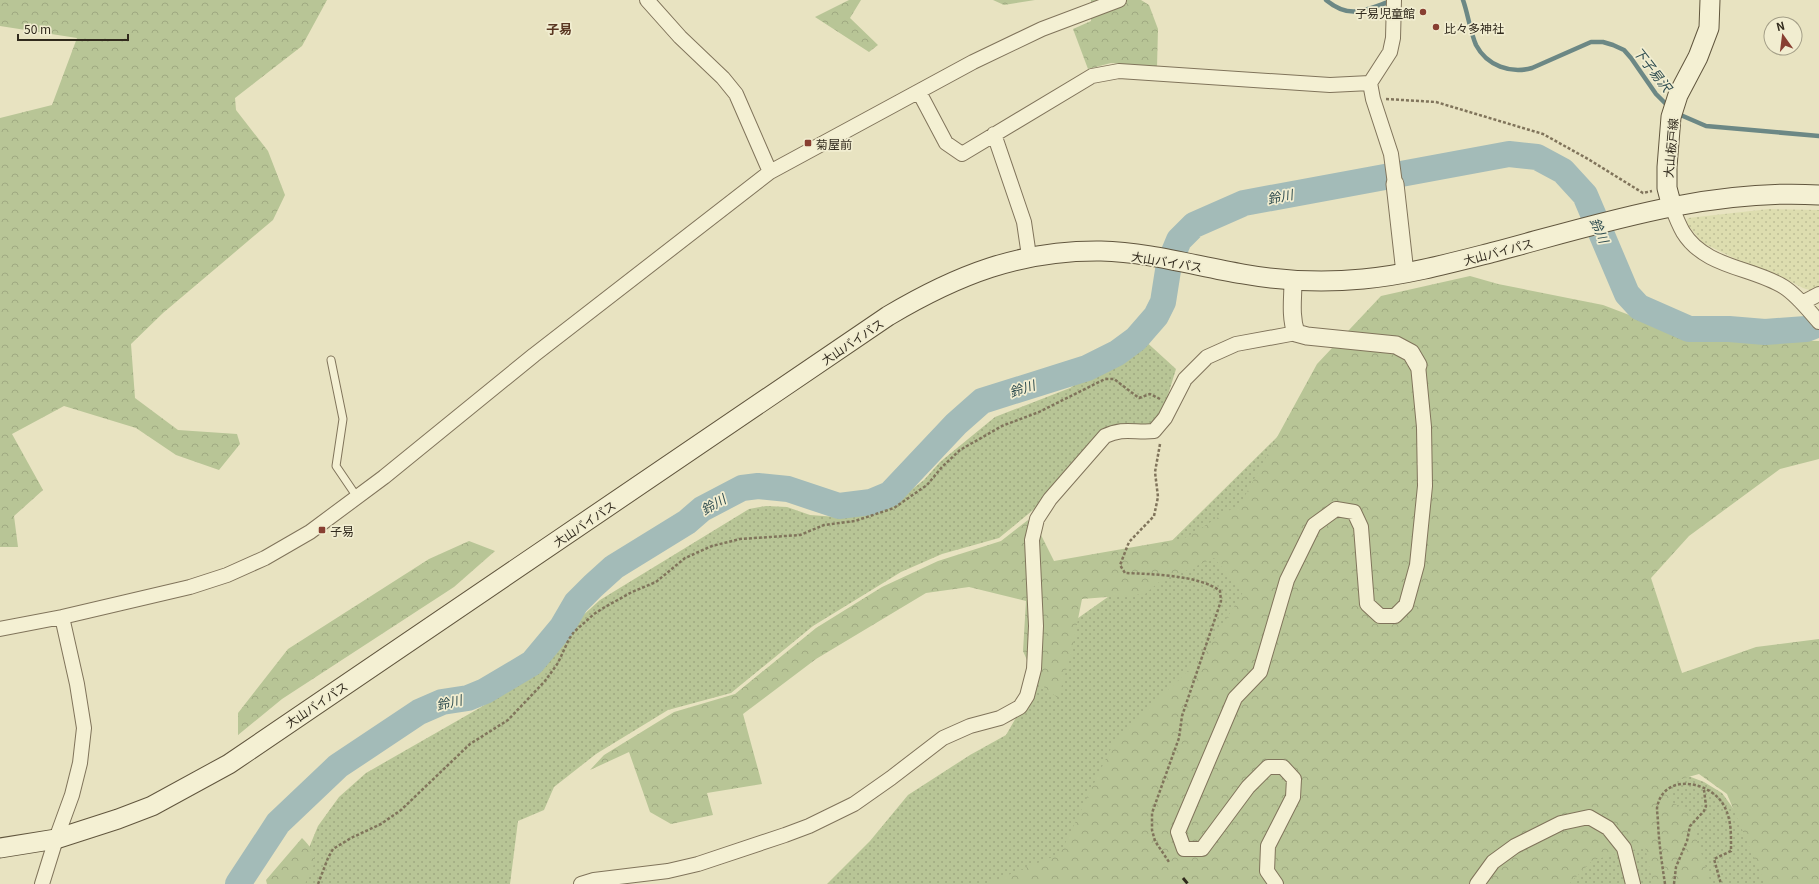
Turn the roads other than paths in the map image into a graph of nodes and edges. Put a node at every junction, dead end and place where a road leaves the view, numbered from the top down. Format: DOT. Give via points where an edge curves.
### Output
graph roads {
  1 [pos="647,0"];
  2 [pos="1119,0"];
  3 [pos="1710,0"];
  4 [pos="1394,5"];
  5 [pos="1370,83"];
  6 [pos="919,92"];
  7 [pos="994,134"];
  8 [pos="770,172"];
  9 [pos="1395,184"];
  10 [pos="1819,195"];
  11 [pos="1672,207"];
  12 [pos="1030,256"];
  13 [pos="1406,273"];
  14 [pos="1293,281"];
  15 [pos="1819,294"];
  16 [pos="1804,306"];
  17 [pos="1819,322"];
  18 [pos="1296,333"];
  19 [pos="331,360"];
  20 [pos="1418,364"];
  21 [pos="357,497"];
  22 [pos="62,617"];
  23 [pos="0,629"];
  24 [pos="56,839"];
  25 [pos="0,848"];
  26 [pos="42,884"];
  27 [pos="581,884"];
  28 [pos="1276,884"];
  29 [pos="1477,884"];
  30 [pos="1633,884"];
  1 -- 8 [label="street" via="736,94"];
  2 -- 6 [label="street" via="1042,29 973,62"];
  3 -- 11 [label="main road, 大山板戸線" via="1709,28 1698,57 1678,95 1671,117 1667,188"];
  4 -- 5 [label="street" via="1390,52"];
  5 -- 7 [label="street" via="1330,85 1119,71 1092,76"];
  5 -- 9 [label="street" via="1391,154"];
  6 -- 7 [label="street" via="946,143 962,154"];
  6 -- 8 [label="street"];
  7 -- 12 [label="street" via="1024,222"];
  8 -- 21 [label="street" via="534,355 384,478"];
  9 -- 13 [label="street"];
  10 -- 11 [label="main road, 大山バイパス" via="1738,197"];
  11 -- 13 [label="main road, 大山バイパス"];
  11 -- 16 [label="street" via="1683,232 1692,244 1705,254 1722,263 1767,278 1786,288"];
  12 -- 14 [label="main road, 大山バイパス" via="1103,251"];
  12 -- 24 [label="main road, 大山バイパス" via="982,269 951,282 888,316 229,764 152,806"];
  13 -- 14 [label="main road, 大山バイパス" via="1363,279"];
  14 -- 18 [label="street" via="1293,317"];
  15 -- 16 [label="street"];
  16 -- 17 [label="street"];
  18 -- 20 [label="street" via="1396,346 1411,353"];
  18 -- 27 [label="street" via="1236,344 1207,357 1185,378 1165,418 1154,431 1115,431 1104,436 1050,499 1037,519 1032,540 1036,626 1034,668 1020,707 1000,718 970,726 943,738 854,804 803,828 668,871 594,880"];
  19 -- 21 [label="lane" via="343,419 336,466"];
  20 -- 28 [label="street" via="1424,427 1425,486 1417,564 1406,606 1395,616 1380,616 1368,604 1361,527 1354,512 1336,509 1314,525 1287,580 1260,672 1235,698 1178,832 1184,848 1202,849 1248,787 1268,767 1283,767 1294,779 1293,797 1268,846 1267,871"];
  21 -- 22 [label="street" via="310,532 265,558 228,575 190,587"];
  22 -- 23 [label="street"];
  22 -- 24 [label="street" via="84,728 80,764"];
  24 -- 25 [label="main road, 大山バイパス"];
  24 -- 26 [label="street"];
  29 -- 30 [label="street" via="1493,862 1515,846 1561,823 1589,817 1608,828 1624,848"];
}
